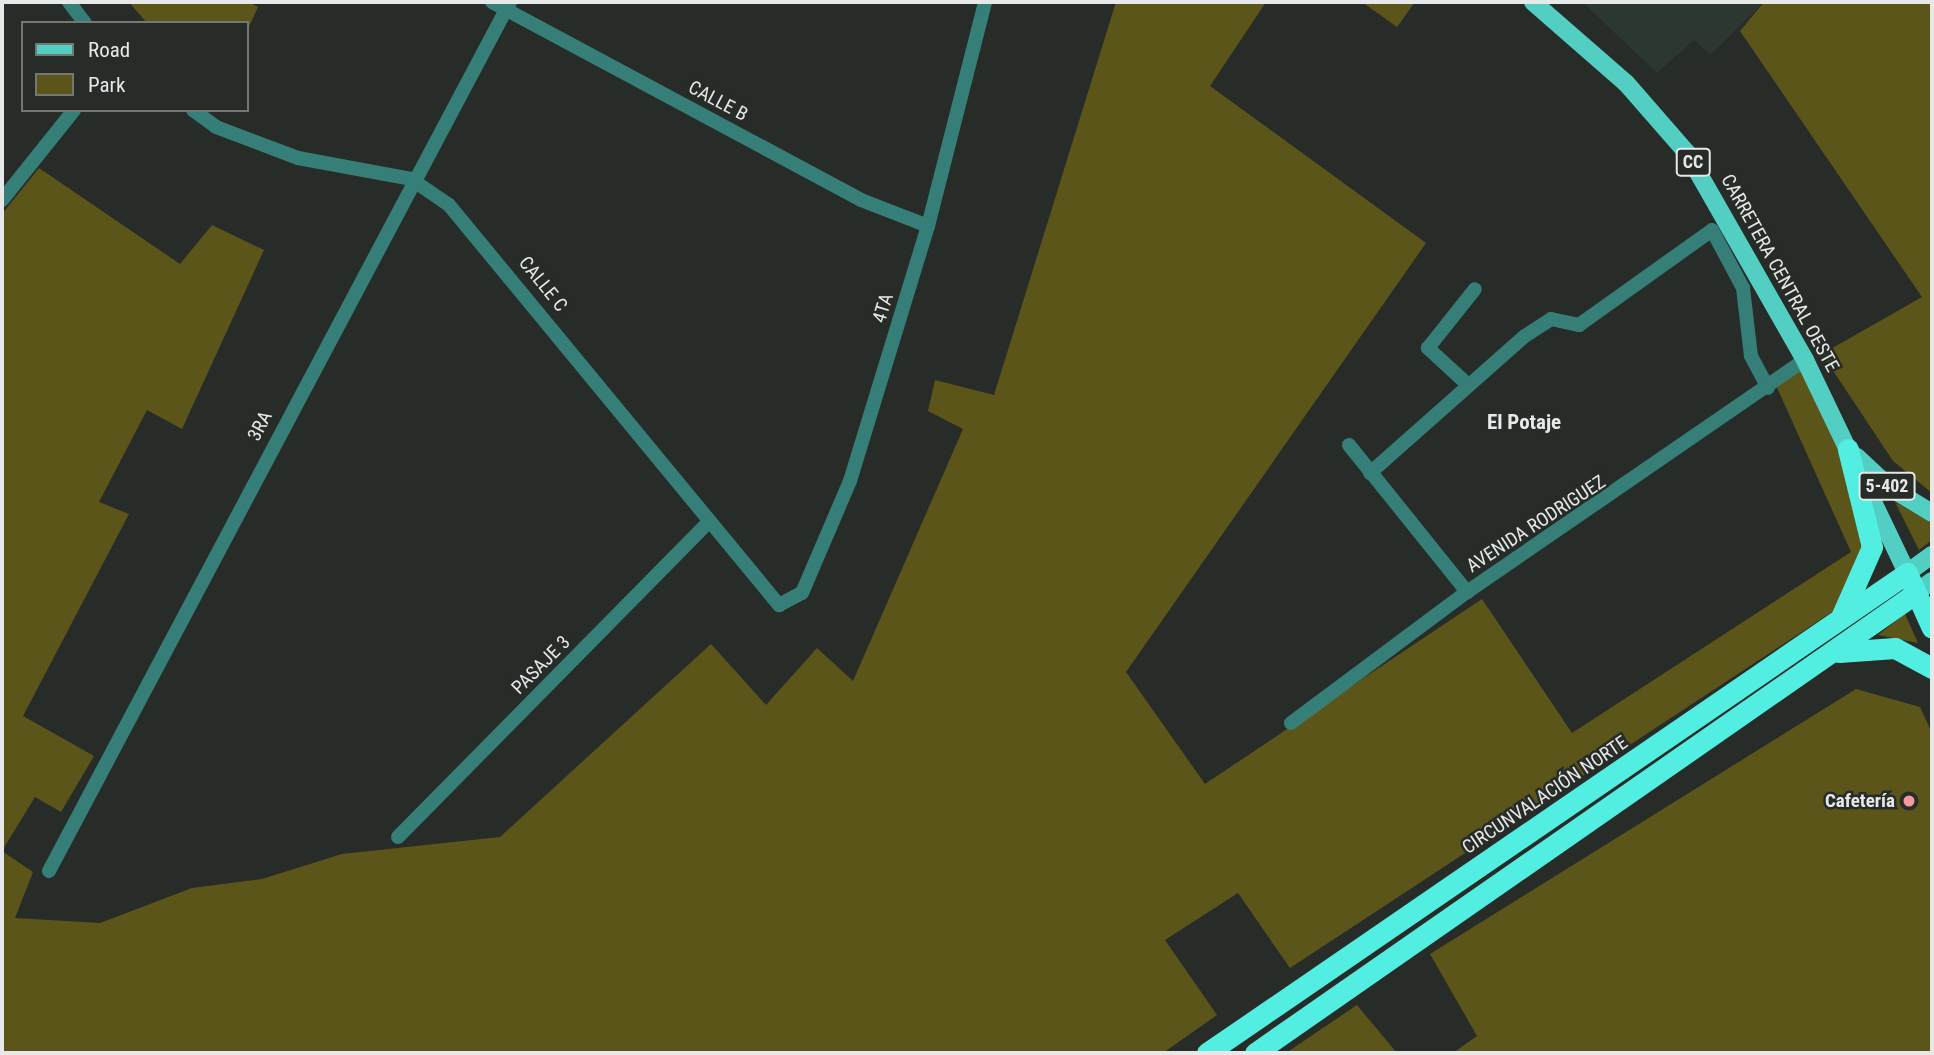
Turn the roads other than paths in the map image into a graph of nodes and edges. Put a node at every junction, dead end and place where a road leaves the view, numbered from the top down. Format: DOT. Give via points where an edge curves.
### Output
graph roads {
  1 [pos="69,2"];
  2 [pos="492,2"];
  3 [pos="985,2"];
  4 [pos="1544,5"];
  5 [pos="508,6"];
  6 [pos="83,21"];
  7 [pos="72,112"];
  8 [pos="196,112"];
  9 [pos="411,179"];
  10 [pos="2,200"];
  11 [pos="928,226"];
  12 [pos="1475,289"];
  13 [pos="1805,360"];
  14 [pos="1466,383"];
  15 [pos="1768,388"];
  16 [pos="1349,445"];
  17 [pos="1848,449"];
  18 [pos="1370,473"];
  19 [pos="1932,513"];
  20 [pos="710,521"];
  21 [pos="1932,555"];
  22 [pos="1907,573"];
  23 [pos="1924,587"];
  24 [pos="1467,592"];
  25 [pos="779,605"];
  26 [pos="1932,628"];
  27 [pos="1826,632"];
  28 [pos="1827,657"];
  29 [pos="1932,668"];
  30 [pos="1291,723"];
  31 [pos="398,837"];
  32 [pos="48,871"];
  33 [pos="1207,1053"];
  34 [pos="1255,1053"];
  1 -- 6 [label="street"];
  2 -- 5 [label="street, CALLE B"];
  3 -- 11 [label="street, 4TA"];
  4 -- 13 [label="main road, CARRETERA CENTRAL OESTE / CC" via="1626,83 1687,153"];
  5 -- 9 [label="street, 3RA"];
  5 -- 11 [label="street, CALLE B" via="861,200"];
  7 -- 10 [label="street"];
  8 -- 9 [label="street, CALLE C" via="216,127 298,158"];
  9 -- 20 [label="street, CALLE C" via="477,232"];
  9 -- 32 [label="street, 3RA"];
  11 -- 25 [label="street, 4TA" via="850,481 802,593"];
  12 -- 14 [label="street" via="1428,348"];
  13 -- 15 [label="street, AVENIDA RODRIGUEZ"];
  13 -- 17 [label="main road, CARRETERA CENTRAL OESTE / CC"];
  14 -- 15 [label="street" via="1551,319 1579,325 1712,230 1743,288 1751,356"];
  14 -- 18 [label="street"];
  15 -- 24 [label="street, AVENIDA RODRIGUEZ"];
  16 -- 18 [label="street"];
  17 -- 19 [label="main road, 5-402" via="1889,487"];
  17 -- 22 [label="main road, CARRETERA CENTRAL OESTE / CC"];
  17 -- 27 [label="highway" via="1872,547 1852,599"];
  18 -- 24 [label="street"];
  20 -- 25 [label="street, CALLE C"];
  20 -- 31 [label="street, PASAJE 3"];
  21 -- 22 [label="main road"];
  22 -- 23 [label="highway, CC"];
  22 -- 27 [label="highway, CIRCUNVALACIÓN NORTE"];
  23 -- 26 [label="highway, CC"];
  23 -- 28 [label="highway"];
  24 -- 30 [label="street, AVENIDA RODRIGUEZ"];
  27 -- 33 [label="highway, CIRCUNVALACIÓN NORTE"];
  28 -- 29 [label="highway" via="1849,649 1895,648"];
  28 -- 34 [label="highway"];
}
